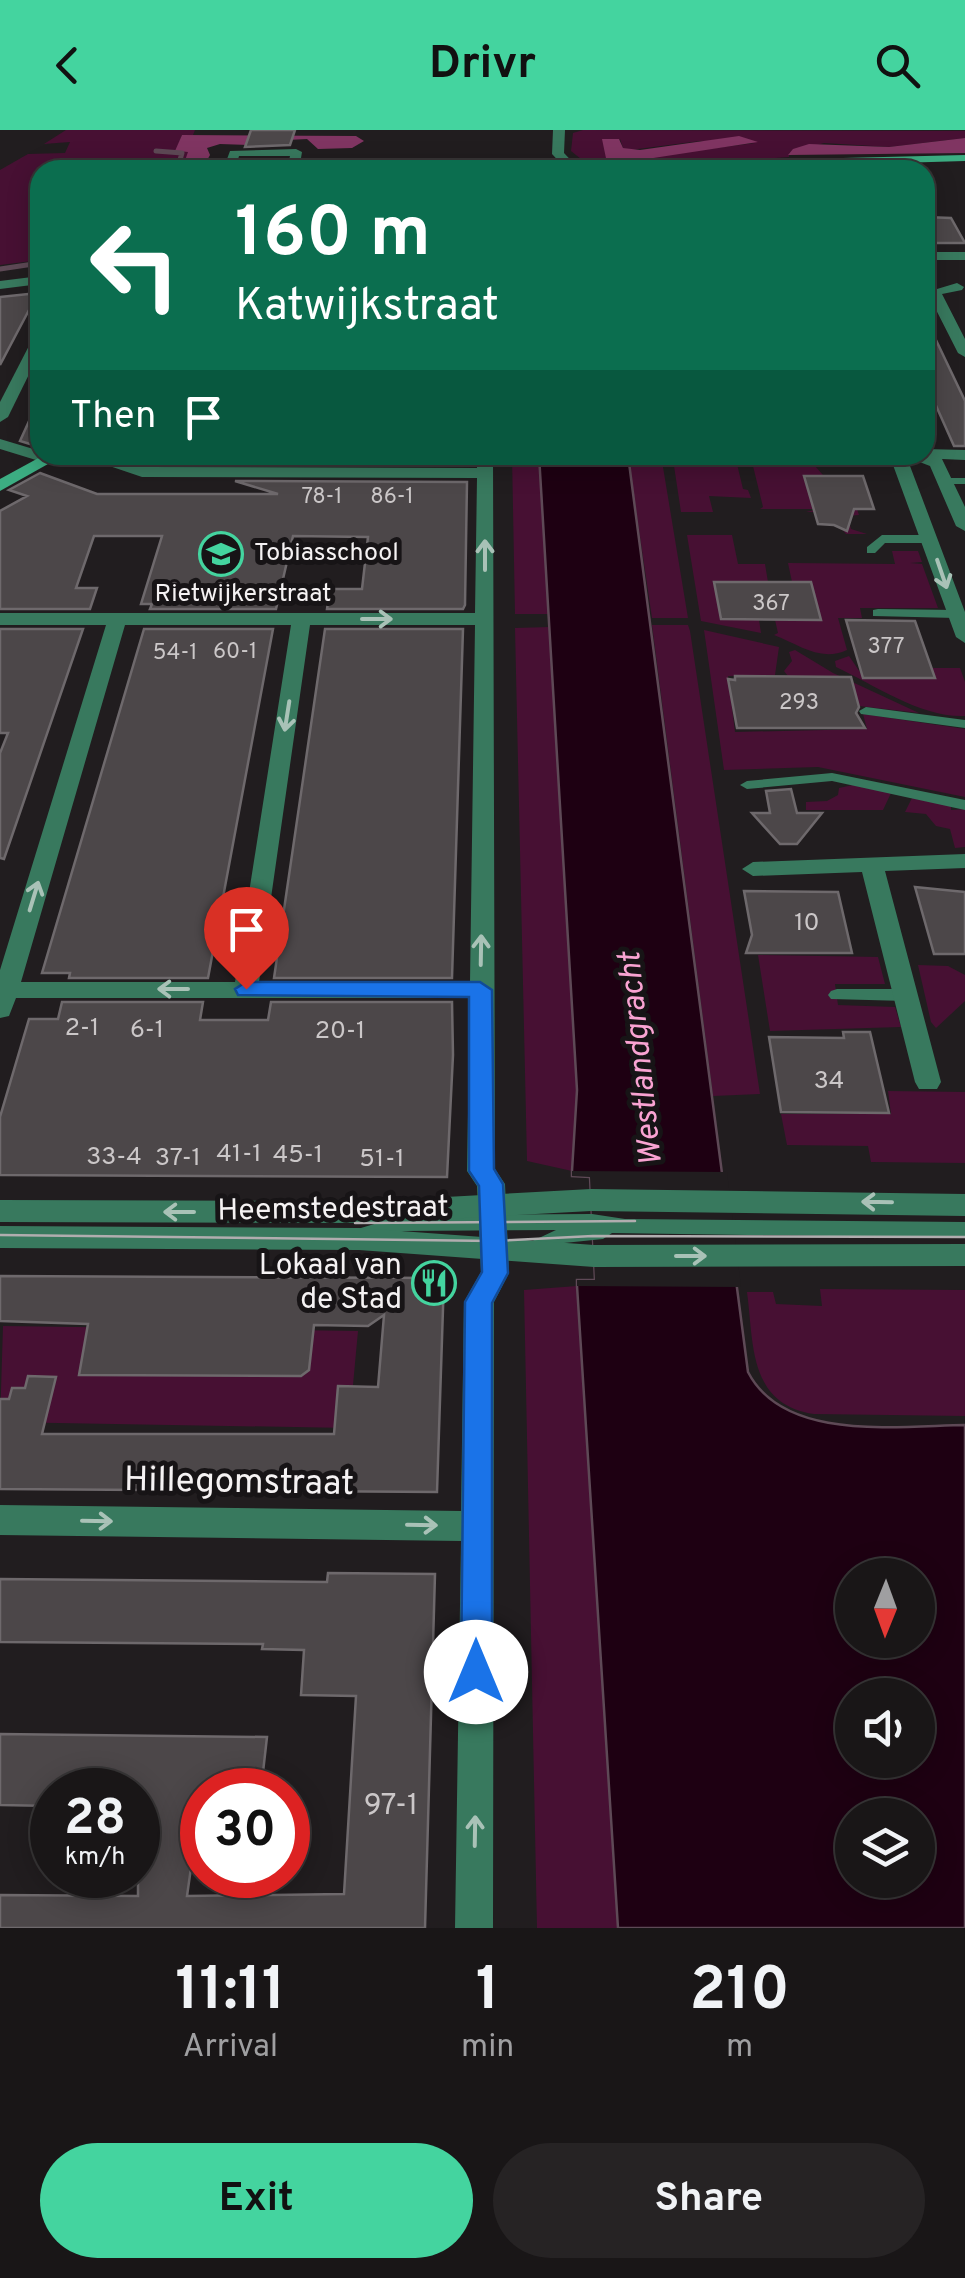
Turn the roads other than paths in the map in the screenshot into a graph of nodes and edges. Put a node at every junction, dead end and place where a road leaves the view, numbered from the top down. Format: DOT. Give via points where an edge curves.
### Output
graph roads {
  1 [pos="559,130"];
  2 [pos="965,158"];
  3 [pos="232,160"];
  4 [pos="295,160"];
  5 [pos="564,160"];
  6 [pos="882,160"];
  7 [pos="935,170"];
  8 [pos="965,170"];
  9 [pos="935,256"];
  10 [pos="965,256"];
  11 [pos="30,281"];
  12 [pos="0,285"];
  13 [pos="957,287"];
  14 [pos="935,292"];
  15 [pos="935,294"];
  16 [pos="965,353"];
  17 [pos="30,358"];
  18 [pos="0,417"];
  19 [pos="0,444"];
  20 [pos="30,452"];
  21 [pos="935,454"];
  22 [pos="965,454"];
  23 [pos="935,462"];
  24 [pos="38,465"];
  25 [pos="119,465"];
  26 [pos="442,465"];
  27 [pos="485,465"];
  28 [pos="902,465"];
  29 [pos="946,481"];
  30 [pos="965,481"];
  31 [pos="0,486"];
  32 [pos="965,525"];
  33 [pos="927,532"];
  34 [pos="871,550"];
  35 [pos="878,614"];
  36 [pos="956,614"];
  37 [pos="0,619"];
  38 [pos="486,619"];
  39 [pos="117,620"];
  40 [pos="301,620"];
  41 [pos="965,637"];
  42 [pos="866,710"];
  43 [pos="965,724"];
  44 [pos="747,785"];
  45 [pos="965,805"];
  46 [pos="965,861"];
  47 [pos="872,866"];
  48 [pos="753,868"];
  49 [pos="246,989"];
  50 [pos="480,990"];
  51 [pos="838,995"];
  52 [pos="906,996"];
  53 [pos="3,1000"];
  54 [pos="928,1082"];
  55 [pos="965,1205"];
  56 [pos="0,1211"];
  57 [pos="493,1227"];
  58 [pos="592,1228"];
  59 [pos="794,1228"];
  60 [pos="965,1230"];
  61 [pos="0,1237"];
  62 [pos="965,1254"];
  63 [pos="0,1520"];
  64 [pos="478,1526"];
  65 [pos="474,1928"];
  1 -- 5 [label="street"];
  2 -- 6 [label="main road"];
  3 -- 4 [label="street" via="244,150 296,152"];
  7 -- 8 [label="main road"];
  9 -- 10 [label="street"];
  11 -- 12 [label="street"];
  13 -- 14 [label="street"];
  15 -- 16 [label="street"];
  17 -- 18 [label="street"];
  19 -- 20 [label="street"];
  21 -- 22 [label="street"];
  23 -- 29 [label="street"];
  24 -- 31 [label="main road"];
  25 -- 26 [label="street" via="142,472"];
  38 -- 27 [label="street, one-way"];
  28 -- 33 [label="street"];
  29 -- 30 [label="lane"];
  29 -- 32 [label="street"];
  32 -- 33 [label="street"];
  33 -- 34 [label="lane" via="882,539"];
  33 -- 36 [label="street, one-way"];
  35 -- 36 [label="lane"];
  36 -- 41 [label="street"];
  37 -- 39 [label="street, Rietwijkerstraat"];
  40 -- 38 [label="street, Rietwijkerstraat, one-way"];
  50 -- 38 [label="street, one-way"];
  39 -- 40 [label="street, Rietwijkerstraat"];
  53 -- 39 [label="street, one-way"];
  40 -- 49 [label="street, one-way"];
  42 -- 43 [label="lane"];
  44 -- 45 [label="lane" via="832,777"];
  46 -- 47 [label="street"];
  47 -- 48 [label="street"];
  47 -- 52 [label="street"];
  49 -- 50 [label="street"];
  49 -- 53 [label="street, one-way"];
  50 -- 57 [label="street" via="481,1171"];
  51 -- 52 [label="lane"];
  52 -- 54 [label="street"];
  55 -- 59 [label="street, Heemstedestraat, one-way"];
  57 -- 56 [label="street, Heemstedestraat, one-way" via="372,1212"];
  57 -- 58 [label="street, Heemstedestraat"];
  57 -- 58 [label="street, Heemstedestraat" via="532,1250"];
  57 -- 61 [label="street, Heemstedestraat" via="346,1239"];
  57 -- 64 [label="street" via="478,1302"];
  58 -- 59 [label="street, Heemstedestraat, one-way"];
  58 -- 59 [label="street, Heemstedestraat"];
  58 -- 59 [label="lane, Heemstedestraat"];
  59 -- 60 [label="lane, Heemstedestraat"];
  59 -- 62 [label="street, Heemstedestraat"];
  63 -- 64 [label="street, Hillegomstraat, one-way"];
  65 -- 64 [label="street, one-way"];
}
